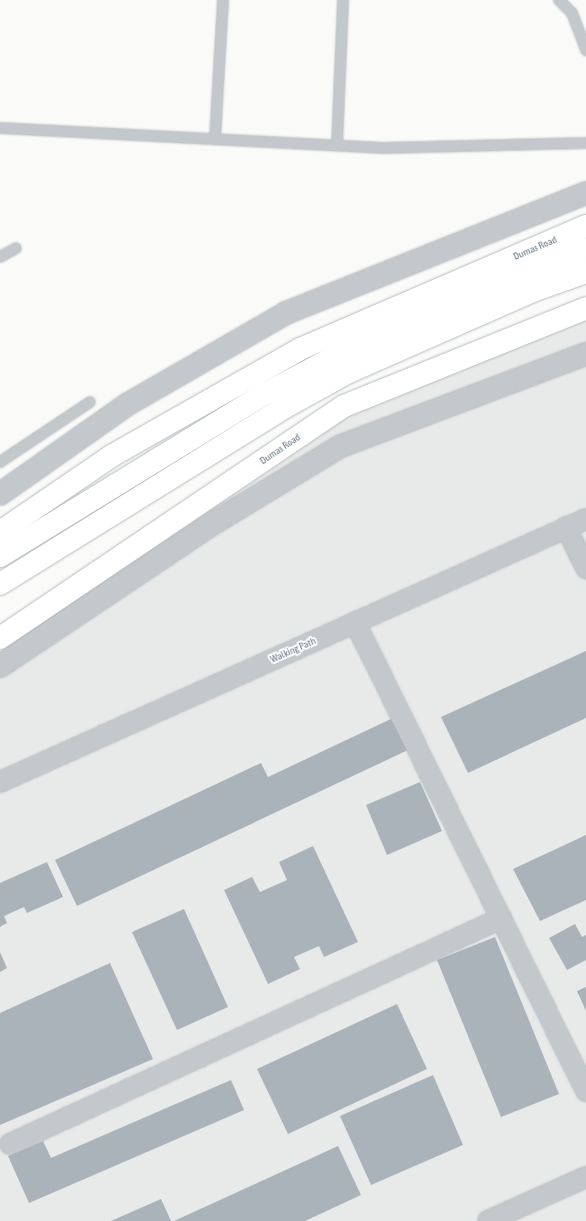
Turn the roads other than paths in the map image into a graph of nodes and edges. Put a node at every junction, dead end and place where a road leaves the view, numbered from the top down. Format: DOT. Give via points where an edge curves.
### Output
graph roads {
  1 [pos="223,0"];
  2 [pos="343,0"];
  3 [pos="559,0"];
  4 [pos="586,50"];
  5 [pos="0,128"];
  6 [pos="215,139"];
  7 [pos="586,143"];
  8 [pos="337,146"];
  9 [pos="586,193"];
  10 [pos="586,226"];
  11 [pos="16,248"];
  12 [pos="586,249"];
  13 [pos="0,257"];
  14 [pos="586,272"];
  15 [pos="586,308"];
  16 [pos="586,354"];
  17 [pos="90,402"];
  18 [pos="0,462"];
  19 [pos="0,494"];
  20 [pos="586,519"];
  21 [pos="566,527"];
  22 [pos="0,532"];
  23 [pos="0,556"];
  24 [pos="586,568"];
  25 [pos="0,584"];
  26 [pos="356,622"];
  27 [pos="0,638"];
  28 [pos="0,666"];
  29 [pos="0,782"];
  30 [pos="502,918"];
  31 [pos="586,1091"];
  32 [pos="10,1144"];
  33 [pos="586,1177"];
  34 [pos="488,1221"];
  1 -- 6 [label="lane"];
  2 -- 8 [label="lane"];
  3 -- 4 [label="lane" via="572,13"];
  5 -- 6 [label="lane"];
  6 -- 8 [label="lane"];
  7 -- 8 [label="lane" via="383,148"];
  9 -- 19 [label="street" via="286,313 128,404"];
  10 -- 22 [label="main road, Dumas Road" via="300,349 114,455"];
  11 -- 13 [label="lane"];
  12 -- 23 [label="main road" via="354,347 259,397"];
  14 -- 25 [label="main road" via="533,291 348,372 278,412"];
  15 -- 27 [label="main road, Dumas Road" via="344,406"];
  16 -- 28 [label="street" via="341,446 217,521"];
  17 -- 18 [label="lane"];
  20 -- 21 [label="street, Walking Path"];
  21 -- 24 [label="street"];
  21 -- 26 [label="street, Walking Path"];
  26 -- 29 [label="street, Walking Path"];
  26 -- 30 [label="street"];
  30 -- 31 [label="street"];
  30 -- 32 [label="street"];
  33 -- 34 [label="street"];
}
